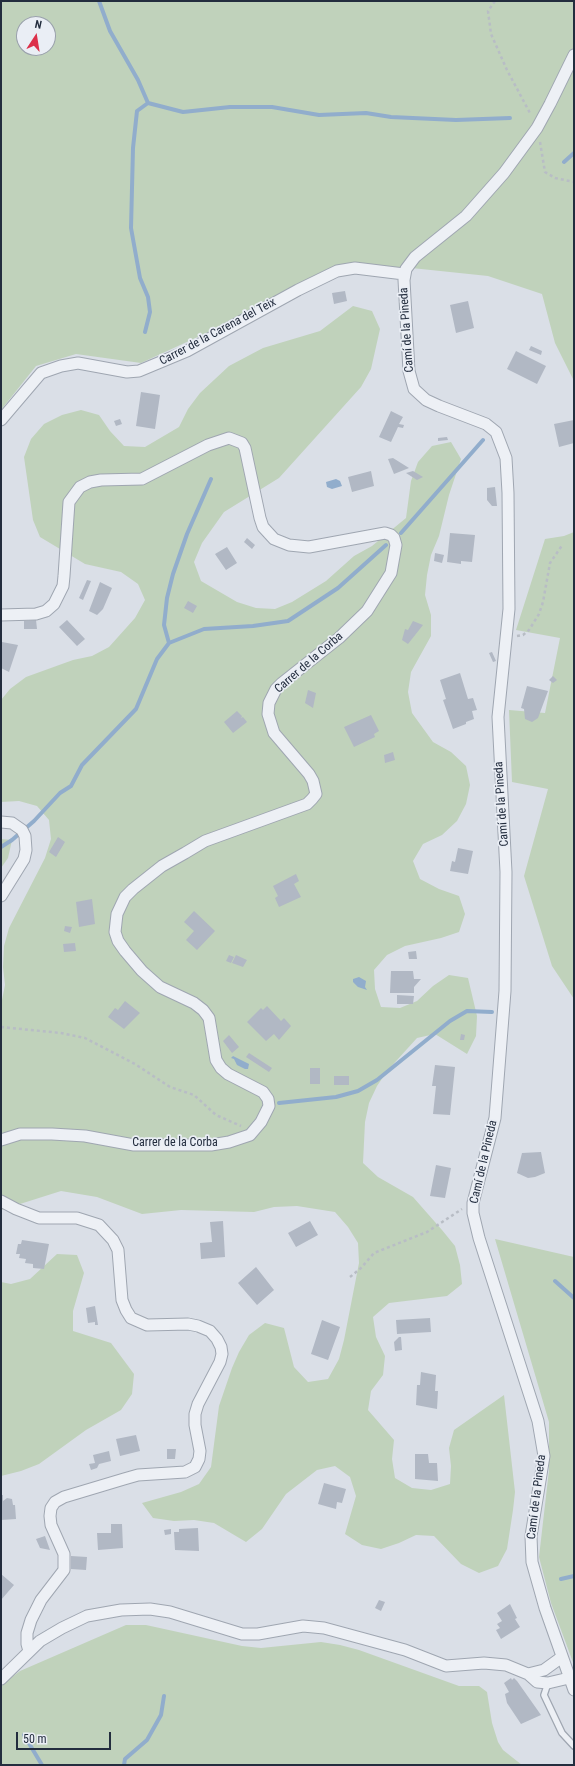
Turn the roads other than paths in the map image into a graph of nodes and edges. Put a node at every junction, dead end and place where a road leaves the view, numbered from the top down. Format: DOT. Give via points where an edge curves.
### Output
graph roads {
  1 [pos="574,54"];
  2 [pos="404,274"];
  3 [pos="1,420"];
  4 [pos="1,615"];
  5 [pos="1,822"];
  6 [pos="1,896"];
  7 [pos="1,1140"];
  8 [pos="1,1201"];
  9 [pos="29,1651"];
  10 [pos="561,1654"];
  11 [pos="528,1674"];
  12 [pos="1,1678"];
  13 [pos="569,1678"];
  14 [pos="548,1683"];
  15 [pos="574,1690"];
  16 [pos="574,1746"];
  1 -- 2 [label="street, Camí de la Pineda" via="537,128 486,195 441,237 415,257 408,264"];
  2 -- 3 [label="street, Carrer de la Carena del Teix" via="355,268 337,271 186,350 139,371 127,372 78,364 61,366 41,373"];
  2 -- 10 [label="street, Camí de la Pineda" via="408,371 414,389 426,400 438,406 486,424 496,432 506,458 509,609 498,717 506,872 503,1026 494,1118 473,1203 474,1224 538,1420 544,1456 532,1525 531,1549 538,1585"];
  4 -- 7 [label="street, Carrer de la Corba" via="36,614 46,611 54,604 64,576 69,502 80,486 101,480 142,479 208,445 229,438 242,443 245,448 260,518 263,527 274,539 304,548 385,533 394,538 396,552 391,573 367,611 339,638 279,686 269,703 268,714 274,733 313,781 316,794 303,806 206,841 162,866 133,889 117,914 115,932 118,942 142,971 160,986 203,1010 209,1018 216,1060 228,1074 264,1092 269,1106 267,1114 250,1135 211,1145 134,1145 84,1136 52,1134 20,1134"];
  5 -- 6 [label="street" via="12,823 22,830 26,850 24,859"];
  8 -- 9 [label="street" via="39,1218 77,1218 99,1225 113,1240 118,1250 122,1300 131,1318 147,1325 198,1326 210,1331 217,1339 222,1354 195,1414 200,1451 195,1467 185,1472 138,1475 64,1497 51,1508 51,1525 64,1554 64,1570 41,1600 31,1620 27,1633"];
  9 -- 11 [label="street" via="40,1641 87,1616 121,1610 150,1609 170,1612 242,1634 258,1634 303,1626 324,1628 405,1650 446,1666 506,1665"];
  9 -- 12 [label="street"];
  10 -- 11 [label="street" via="544,1670"];
  10 -- 13 [label="street, Camí de la Pineda"];
  11 -- 14 [label="street" via="537,1682"];
  13 -- 14 [label="street"];
  13 -- 15 [label="street, Camí de la Pineda"];
  14 -- 16 [label="lane" via="544,1695 562,1733"];
}
